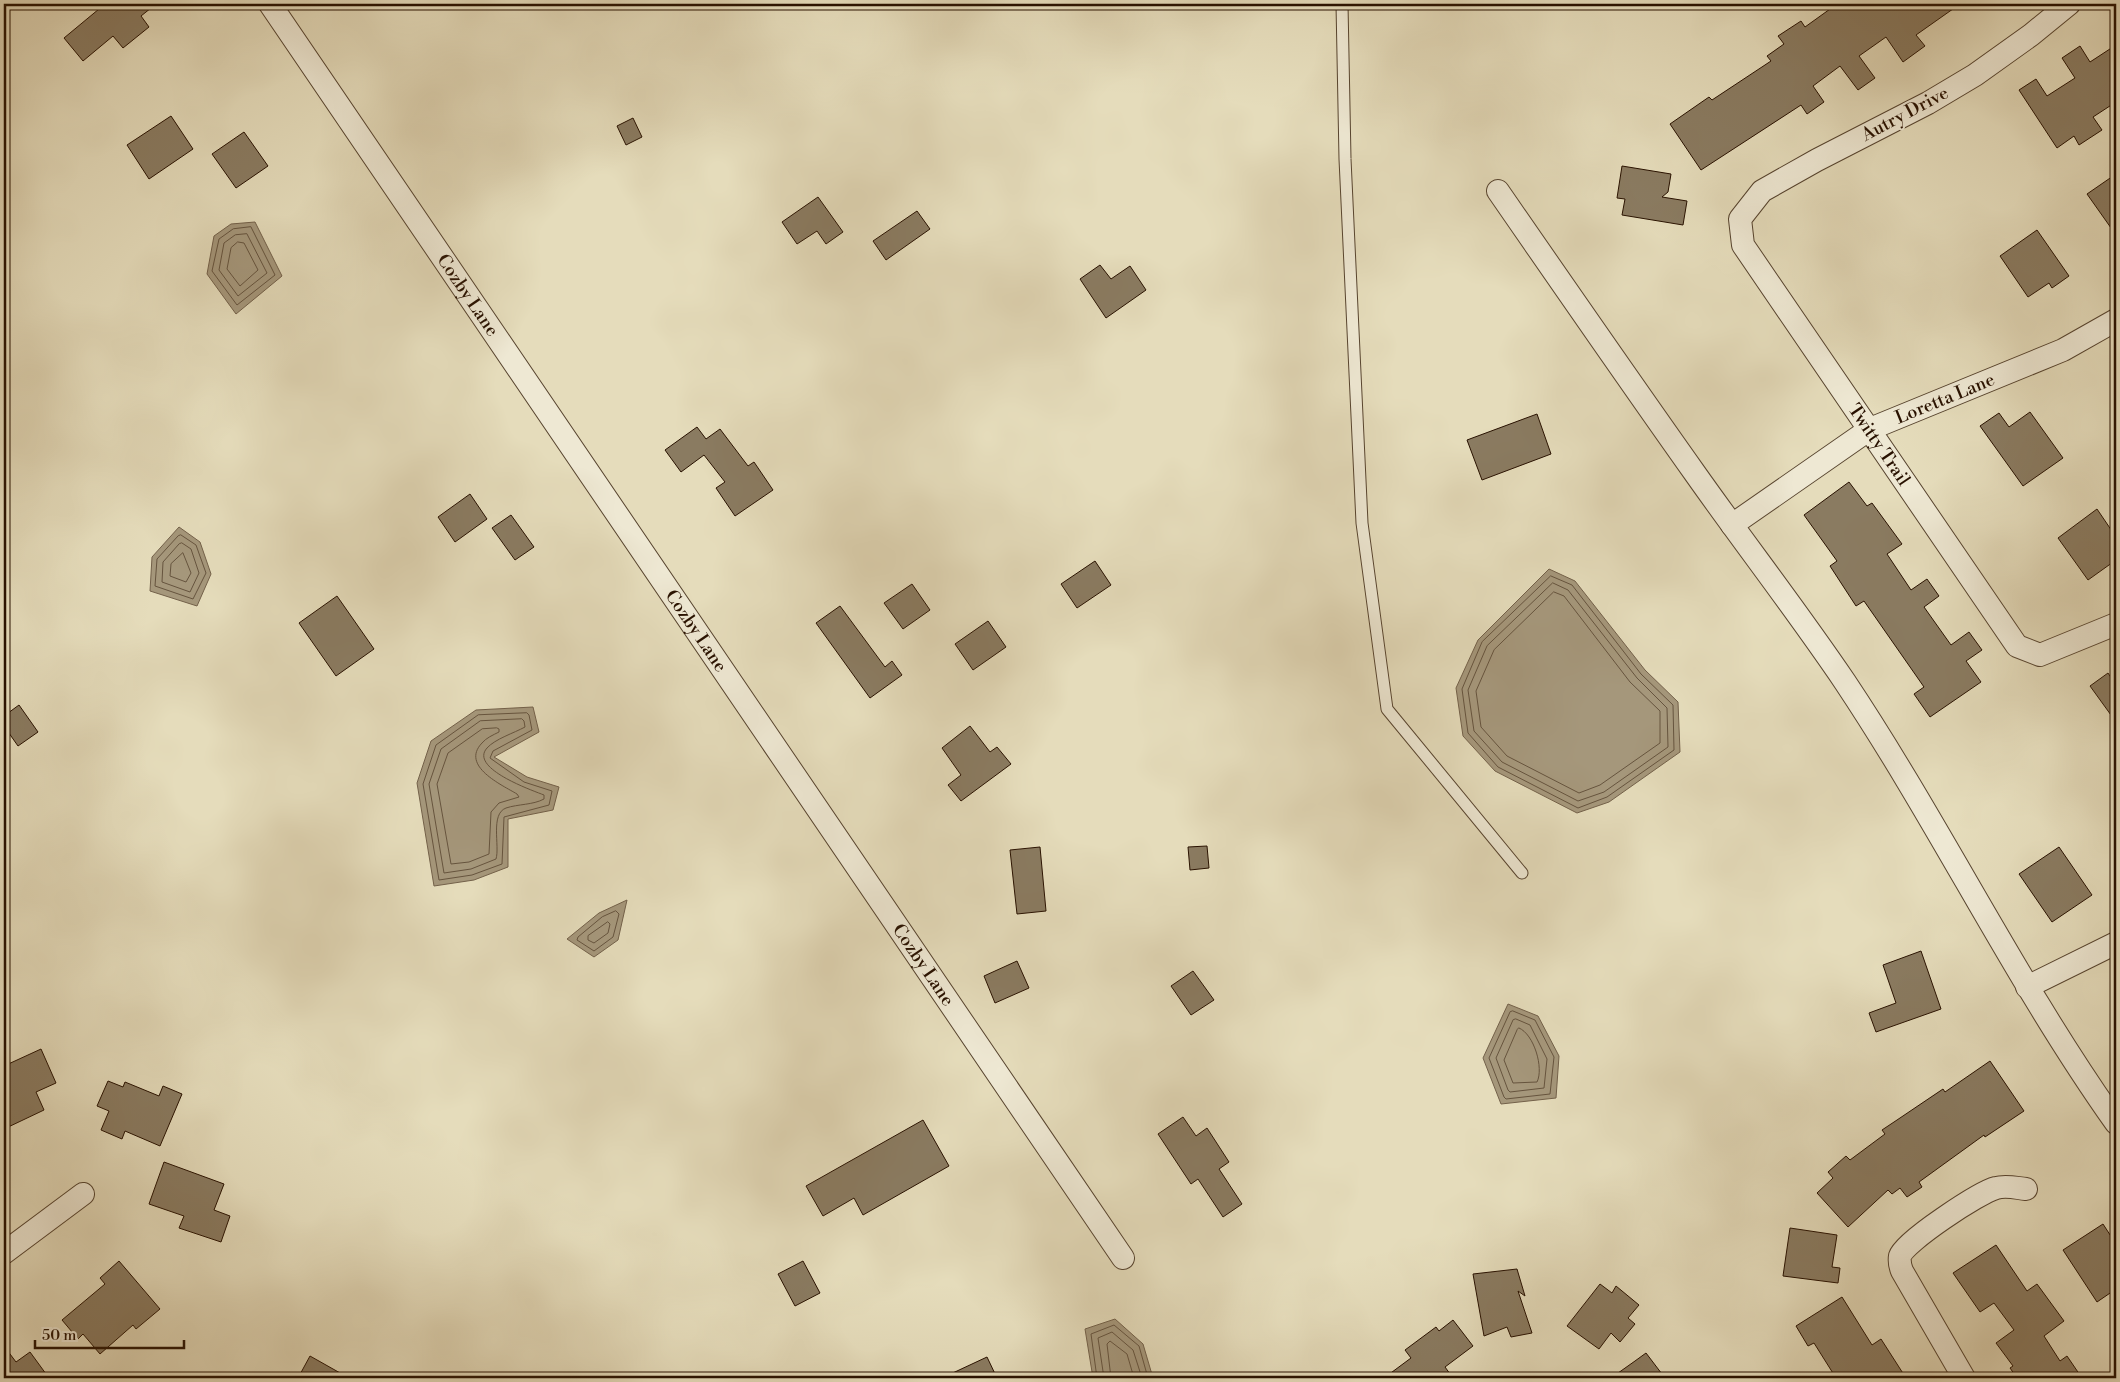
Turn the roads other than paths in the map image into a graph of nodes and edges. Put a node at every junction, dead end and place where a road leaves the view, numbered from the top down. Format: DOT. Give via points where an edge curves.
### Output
graph roads {
  1 [pos="270,4"];
  2 [pos="1342,4"];
  3 [pos="2069,4"];
  4 [pos="1498,191"];
  5 [pos="1740,219"];
  6 [pos="2116,320"];
  7 [pos="1870,429"];
  8 [pos="1732,525"];
  9 [pos="2116,624"];
  10 [pos="1522,873"];
  11 [pos="2116,943"];
  12 [pos="2027,987"];
  13 [pos="2116,1123"];
  14 [pos="2026,1189"];
  15 [pos="83,1194"];
  16 [pos="4,1253"];
  17 [pos="1123,1258"];
  18 [pos="1964,1378"];
  1 -- 17 [label="street, Cozby Lane"];
  2 -- 10 [label="lane" via="1346,179 1362,524 1387,710"];
  3 -- 5 [label="street, Autry Drive" via="1968,80 1762,191"];
  4 -- 8 [label="street"];
  5 -- 7 [label="street, Twitty Trail" via="1743,245"];
  6 -- 7 [label="street, Loretta Lane" via="2063,350"];
  7 -- 8 [label="street, Loretta Lane"];
  7 -- 9 [label="street, Twitty Trail" via="2017,646 2040,655"];
  8 -- 12 [label="street" via="1845,682"];
  11 -- 12 [label="street"];
  12 -- 13 [label="street"];
  14 -- 18 [label="street" via="2010,1186 1984,1193 1913,1240 1900,1255 1902,1271"];
  15 -- 16 [label="street"];
}
